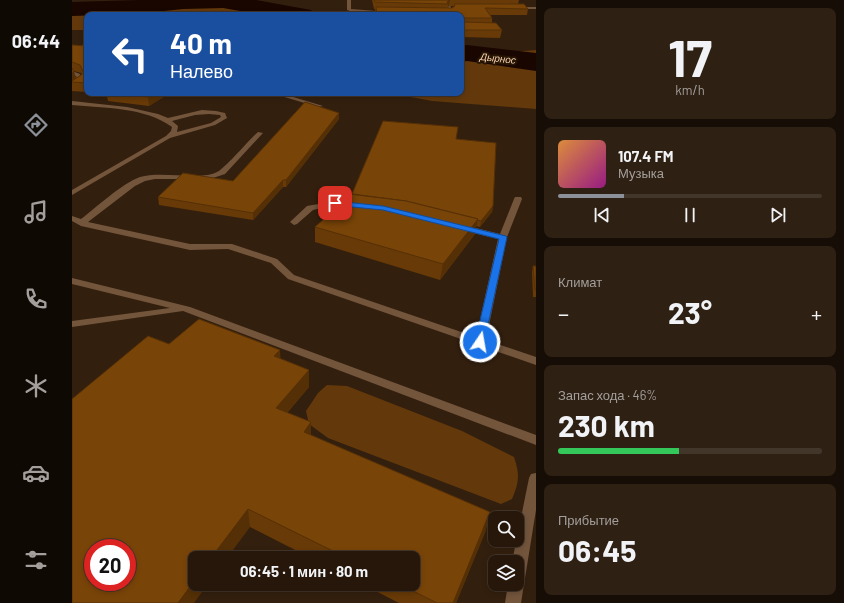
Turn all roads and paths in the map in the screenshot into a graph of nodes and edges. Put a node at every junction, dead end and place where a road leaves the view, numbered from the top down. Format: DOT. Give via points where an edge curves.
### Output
graph roads {
  1 [pos="349,0"];
  2 [pos="445,0"];
  3 [pos="449,8"];
  4 [pos="457,8"];
  5 [pos="512,8"];
  6 [pos="536,8"];
  7 [pos="354,12"];
  8 [pos="451,12"];
  9 [pos="84,45"];
  10 [pos="72,51"];
  11 [pos="75,74"];
  12 [pos="72,87"];
  13 [pos="285,96"];
  14 [pos="72,103"];
  15 [pos="320,106"];
  16 [pos="168,120"];
  17 [pos="260,133"];
  18 [pos="168,137"];
  19 [pos="72,193"];
  20 [pos="518,199"];
  21 [pos="362,206"];
  22 [pos="77,221"];
  23 [pos="294,222"];
  24 [pos="458,226"];
  25 [pos="503,237"];
  26 [pos="72,281"];
  27 [pos="186,309"];
  28 [pos="72,324"];
  29 [pos="480,342"];
  30 [pos="536,361"];
  31 [pos="536,440"];
  32 [pos="536,478"];
  33 [pos="522,555"];
  34 [pos="515,591"];
  35 [pos="513,603"];
  1 -- 7 [label="lane" via="349,10"];
  2 -- 3 [label="lane"];
  3 -- 4 [label="lane"];
  3 -- 8 [label="lane"];
  5 -- 6 [label="lane"];
  9 -- 10 [label="lane"];
  11 -- 12 [label="lane" via="81,81"];
  13 -- 15 [label="lane"];
  14 -- 16 [label="lane" via="148,113"];
  16 -- 18 [label="lane" via="175,126 174,132"];
  16 -- 18 [label="lane" via="202,112 218,112 223,114 224,118 213,124"];
  17 -- 22 [label="lane" via="222,172 210,176 142,179"];
  18 -- 19 [label="lane"];
  20 -- 25 [label="lane"];
  21 -- 23 [label="lane" via="335,203 310,208"];
  22 -- 29 [label="lane" via="190,247 228,246 274,261 291,277"];
  24 -- 25 [label="lane"];
  25 -- 29 [label="lane"];
  26 -- 27 [label="lane"];
  27 -- 28 [label="lane"];
  27 -- 31 [label="lane"];
  29 -- 30 [label="lane"];
  32 -- 33 [label="lane"];
  34 -- 35 [label="lane"];
}
